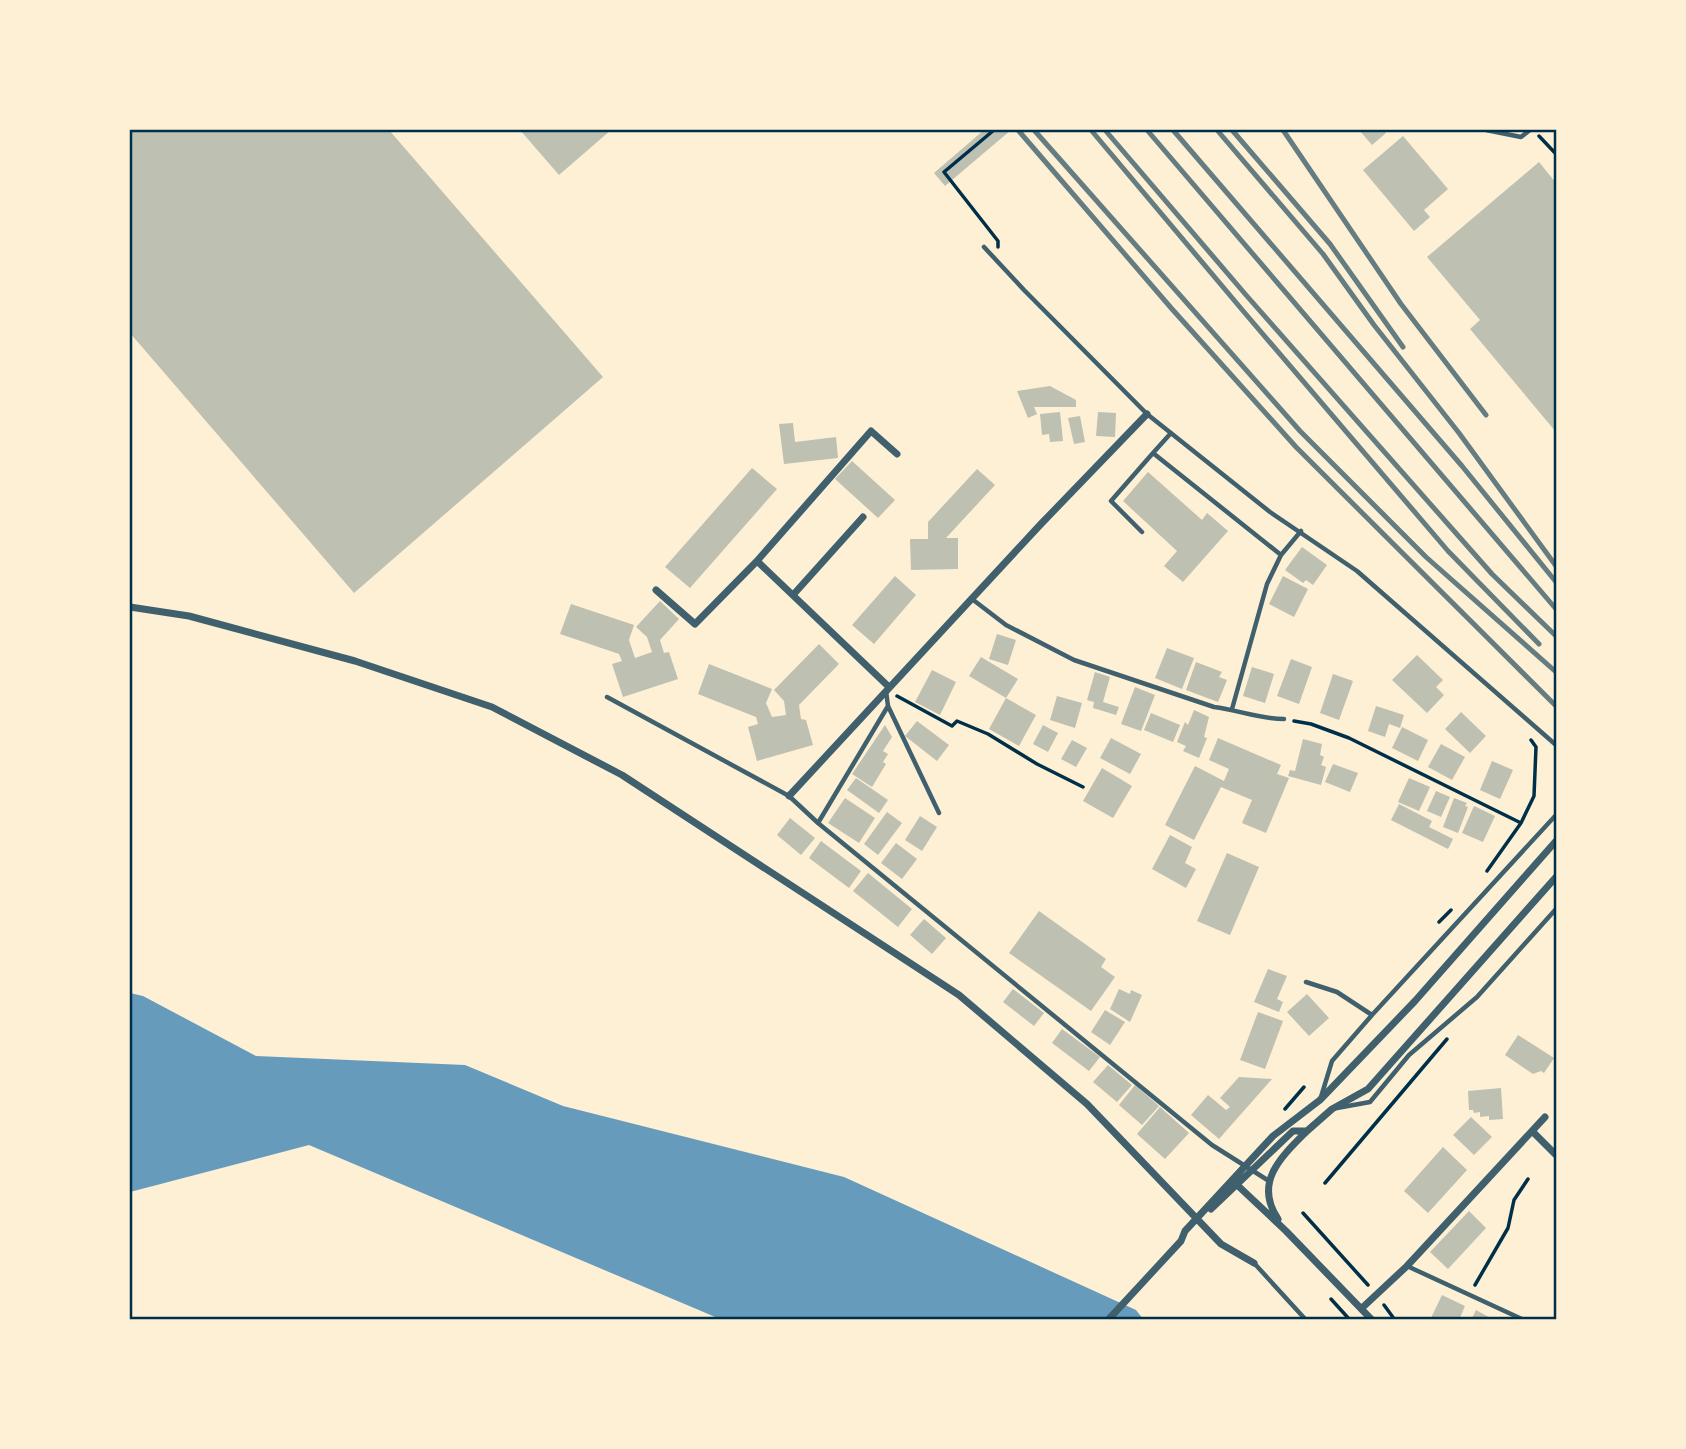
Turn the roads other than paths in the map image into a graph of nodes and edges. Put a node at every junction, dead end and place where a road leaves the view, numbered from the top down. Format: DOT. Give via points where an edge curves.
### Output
graph roads {
  1 [pos="1486,130"];
  2 [pos="1531,130"];
  3 [pos="984,247"];
  4 [pos="1147,414"];
  5 [pos="1171,432"];
  6 [pos="1153,453"];
  7 [pos="897,454"];
  8 [pos="863,517"];
  9 [pos="1301,531"];
  10 [pos="1142,532"];
  11 [pos="1281,555"];
  12 [pos="757,561"];
  13 [pos="656,590"];
  14 [pos="793,595"];
  15 [pos="972,599"];
  16 [pos="130,607"];
  17 [pos="887,689"];
  18 [pos="607,697"];
  19 [pos="888,706"];
  20 [pos="1232,709"];
  21 [pos="1284,719"];
  22 [pos="1556,745"];
  23 [pos="789,796"];
  24 [pos="939,813"];
  25 [pos="1556,815"];
  26 [pos="818,823"];
  27 [pos="1556,841"];
  28 [pos="1556,877"];
  29 [pos="1556,909"];
  30 [pos="1306,982"];
  31 [pos="1372,1015"];
  32 [pos="1320,1100"];
  33 [pos="1332,1109"];
  34 [pos="1545,1117"];
  35 [pos="1307,1131"];
  36 [pos="1532,1131"];
  37 [pos="1555,1154"];
  38 [pos="1249,1168"];
  39 [pos="1269,1181"];
  40 [pos="1235,1182"];
  41 [pos="1198,1219"];
  42 [pos="1286,1231"];
  43 [pos="1254,1263"];
  44 [pos="1407,1266"];
  45 [pos="1362,1308"];
  46 [pos="1108,1320"];
  47 [pos="1306,1320"];
  48 [pos="1372,1320"];
  49 [pos="1524,1320"];
  1 -- 2 [label="lane" via="1521,137"];
  3 -- 4 [label="lane"];
  4 -- 5 [label="lane"];
  4 -- 15 [label="street"];
  5 -- 6 [label="lane"];
  5 -- 9 [label="lane" via="1270,512"];
  6 -- 10 [label="lane" via="1111,502"];
  6 -- 11 [label="lane"];
  7 -- 12 [label="street" via="871,431"];
  8 -- 14 [label="street"];
  9 -- 11 [label="lane"];
  9 -- 22 [label="lane" via="1357,571"];
  11 -- 20 [label="lane" via="1257,615"];
  12 -- 13 [label="street" via="695,624"];
  12 -- 14 [label="street"];
  14 -- 17 [label="street"];
  15 -- 17 [label="street"];
  15 -- 20 [label="lane" via="1006,625 1074,660"];
  16 -- 41 [label="street" via="190,615 380,669 492,707 622,775 959,995 1087,1104"];
  17 -- 19 [label="lane"];
  17 -- 23 [label="street"];
  18 -- 23 [label="lane"];
  19 -- 24 [label="lane"];
  19 -- 26 [label="lane"];
  20 -- 21 [label="lane"];
  23 -- 26 [label="lane"];
  25 -- 31 [label="lane"];
  26 -- 38 [label="lane" via="1212,1144"];
  27 -- 32 [label="street" via="1415,1001"];
  28 -- 33 [label="street" via="1368,1089"];
  29 -- 33 [label="lane" via="1477,997 1409,1055 1370,1102"];
  30 -- 31 [label="lane" via="1337,992"];
  31 -- 32 [label="lane" via="1332,1061"];
  32 -- 38 [label="street" via="1273,1136"];
  33 -- 35 [label="street"];
  34 -- 36 [label="street"];
  35 -- 38 [label="street" via="1293,1131"];
  35 -- 39 [label="street" via="1277,1164"];
  36 -- 37 [label="street"];
  36 -- 44 [label="street"];
  38 -- 39 [label="lane"];
  38 -- 40 [label="street"];
  39 -- 42 [label="street" via="1270,1207"];
  40 -- 41 [label="street"];
  40 -- 42 [label="street"];
  41 -- 43 [label="street" via="1221,1244"];
  41 -- 46 [label="street"];
  42 -- 45 [label="street"];
  43 -- 47 [label="lane"];
  44 -- 45 [label="street"];
  44 -- 49 [label="lane"];
  45 -- 48 [label="street"];
}
